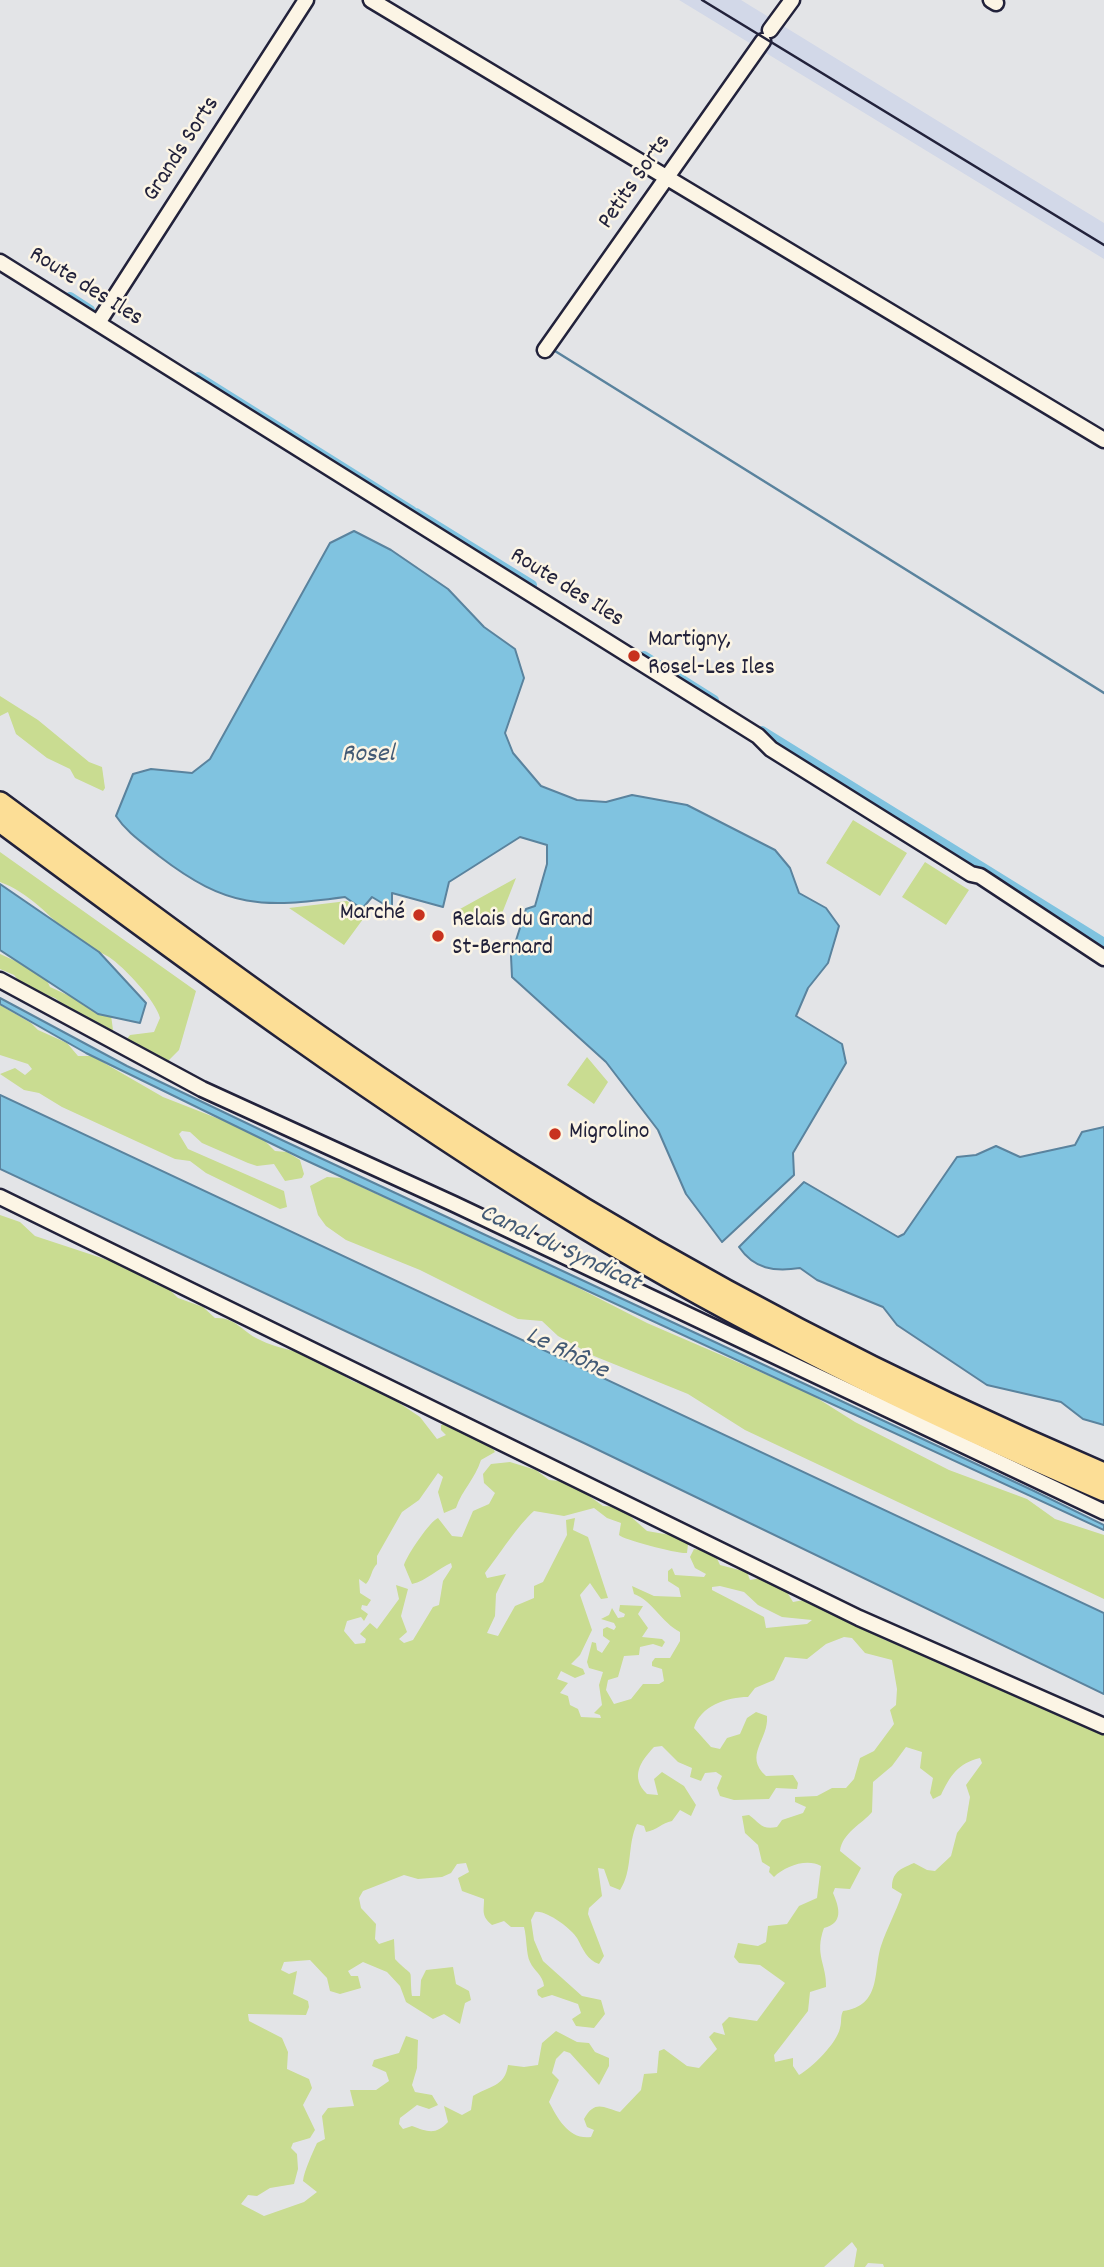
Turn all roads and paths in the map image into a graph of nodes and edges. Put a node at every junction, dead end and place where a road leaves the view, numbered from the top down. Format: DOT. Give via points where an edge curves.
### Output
graph roads {
  1 [pos="306,0"];
  2 [pos="370,0"];
  3 [pos="792,0"];
  4 [pos="667,179"];
  5 [pos="0,262"];
  6 [pos="98,323"];
  7 [pos="545,350"];
  8 [pos="1104,440"];
  9 [pos="0,802"];
  10 [pos="0,822"];
  11 [pos="1104,958"];
  12 [pos="0,980"];
  13 [pos="0,1197"];
  14 [pos="1104,1473"];
  15 [pos="1104,1491"];
  16 [pos="1104,1512"];
  17 [pos="1104,1726"];
  1 -- 6 [label="street, Grands Sorts"];
  2 -- 4 [label="street"];
  3 -- 4 [label="street, Petits Sorts"];
  4 -- 7 [label="street, Petits Sorts"];
  4 -- 8 [label="street"];
  5 -- 6 [label="street, Route des Iles"];
  6 -- 11 [label="street, Route des Iles"];
  9 -- 14 [label="highway" via="354,1059 596,1216 841,1350"];
  10 -- 15 [label="highway" via="302,1043 584,1228 859,1378"];
  12 -- 16 [label="street" via="202,1089"];
  13 -- 17 [label="street" via="859,1618"];
}
